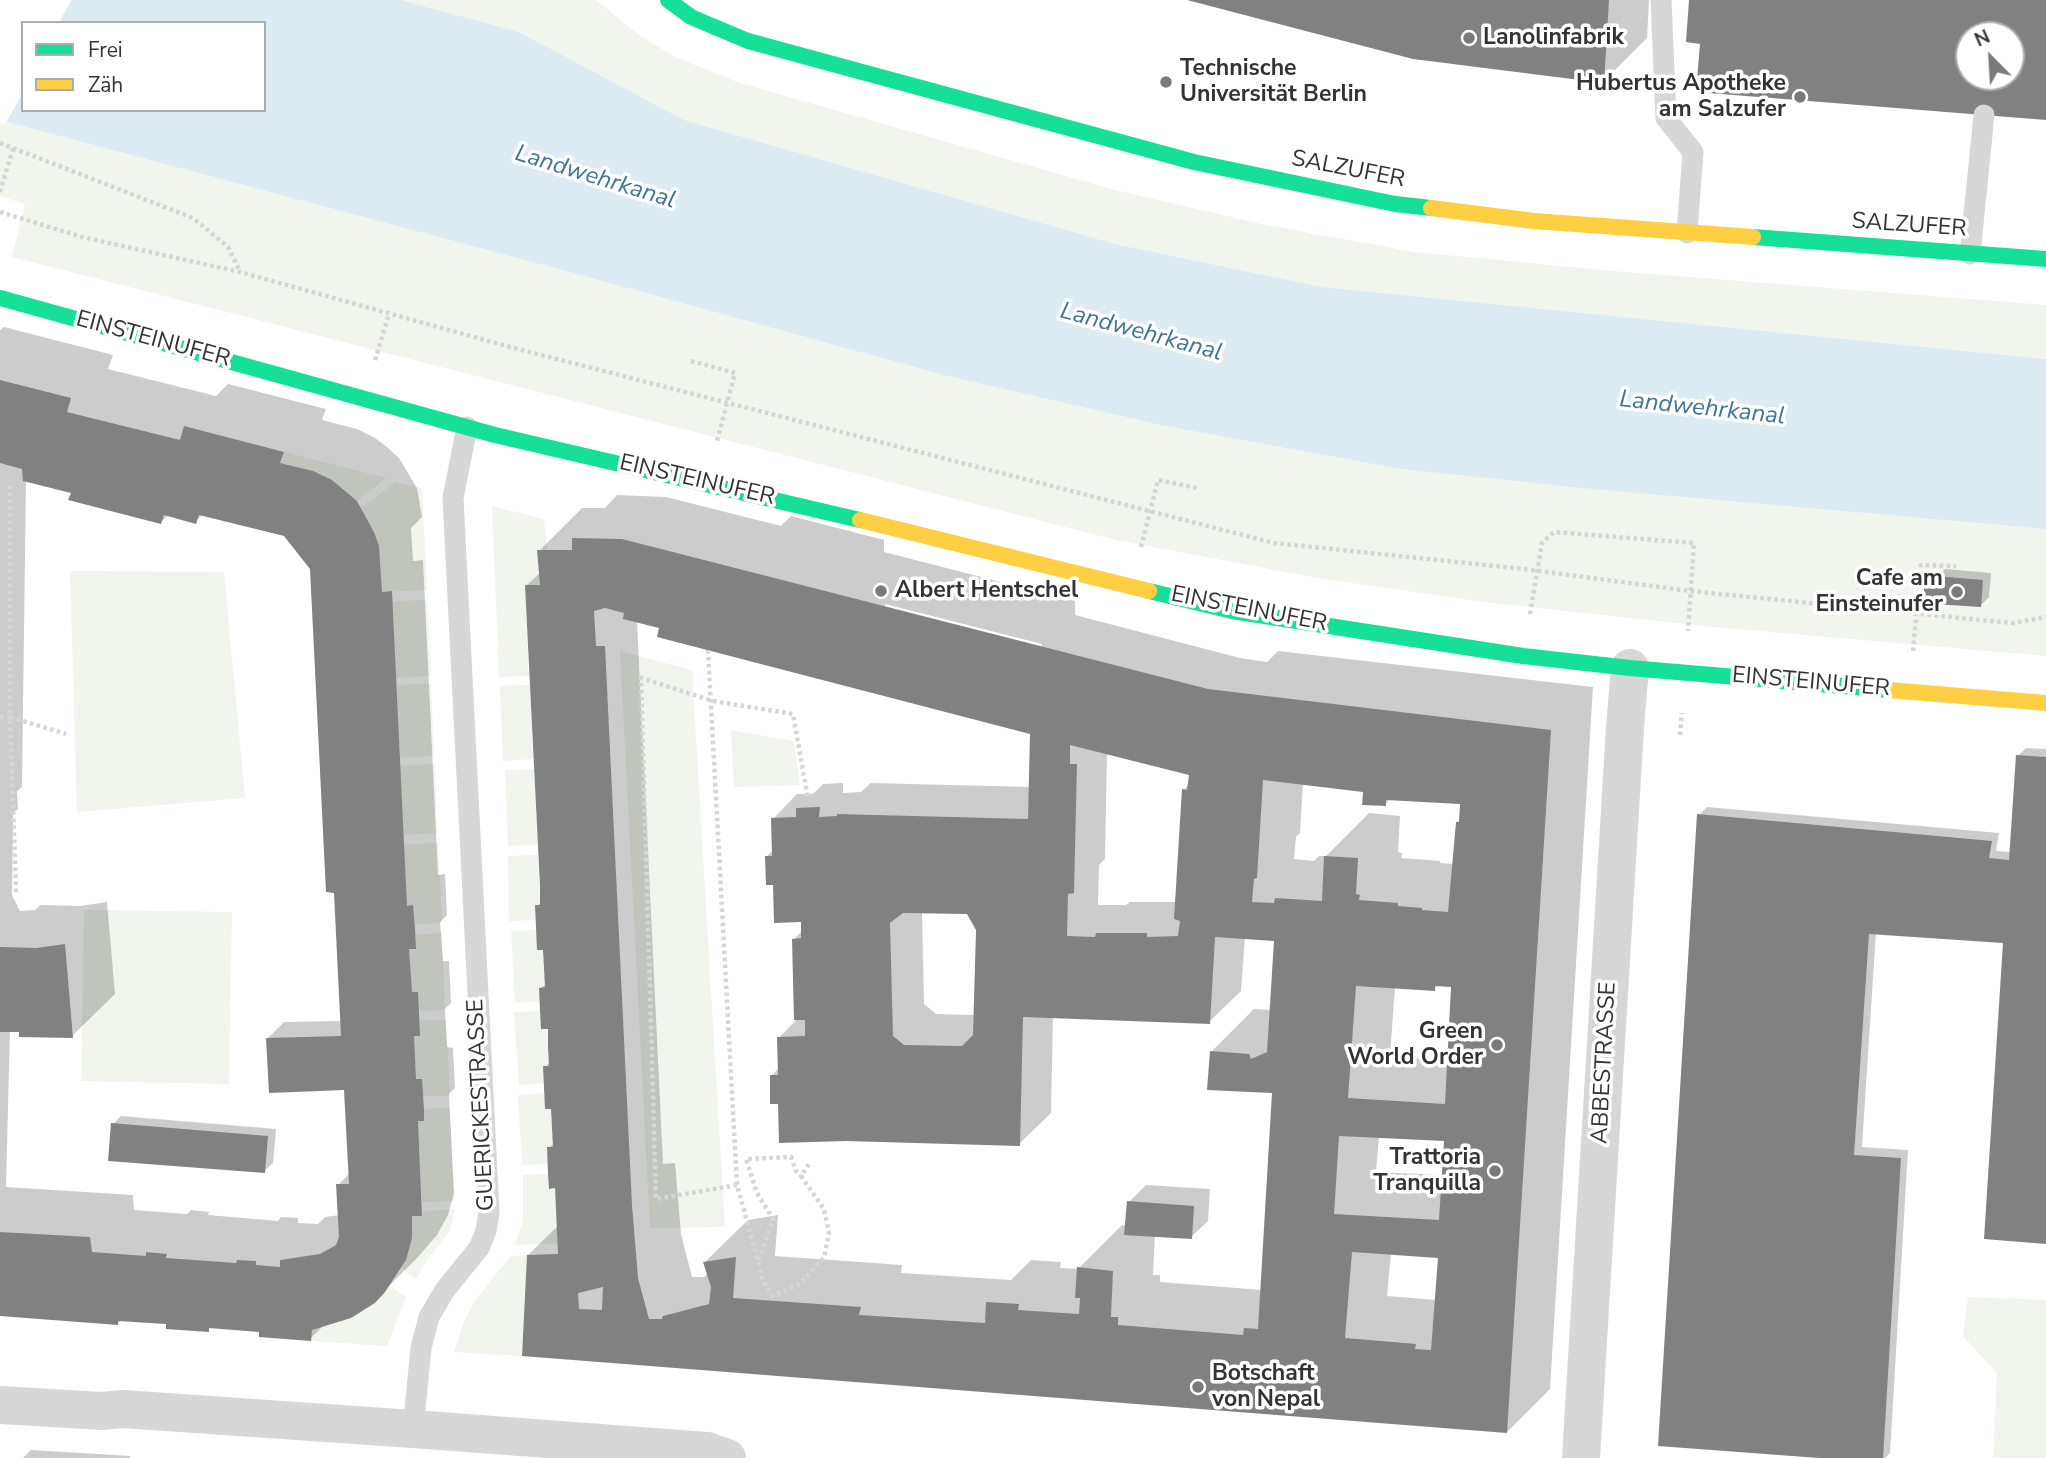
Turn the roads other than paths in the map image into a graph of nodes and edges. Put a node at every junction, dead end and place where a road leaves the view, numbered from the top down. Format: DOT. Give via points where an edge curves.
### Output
graph roads {
  1 [pos="668,0"];
  2 [pos="1661,0"];
  3 [pos="1984,115"];
  4 [pos="1687,233"];
  5 [pos="1970,254"];
  6 [pos="2046,259"];
  7 [pos="0,298"];
  8 [pos="467,427"];
  9 [pos="1630,668"];
  10 [pos="2046,703"];
  11 [pos="0,1405"];
  12 [pos="413,1429"];
  13 [pos="714,1456"];
  14 [pos="1581,1458"];
  1 -- 4 [label="street, SALZUFER" via="691,17 748,41 1194,162 1395,204"];
  2 -- 4 [label="lane" via="1666,118 1693,152"];
  3 -- 5 [label="lane"];
  4 -- 5 [label="street, SALZUFER"];
  5 -- 6 [label="street, SALZUFER"];
  7 -- 8 [label="street, EINSTEINUFER"];
  8 -- 9 [label="street, EINSTEINUFER" via="1232,611"];
  8 -- 12 [label="lane, GUERICKESTRASSE" via="453,498 488,1221 479,1248 429,1317"];
  9 -- 10 [label="street, EINSTEINUFER"];
  9 -- 14 [label="street, ABBESTRASSE"];
  11 -- 12 [label="street"];
  12 -- 13 [label="street"];
}
